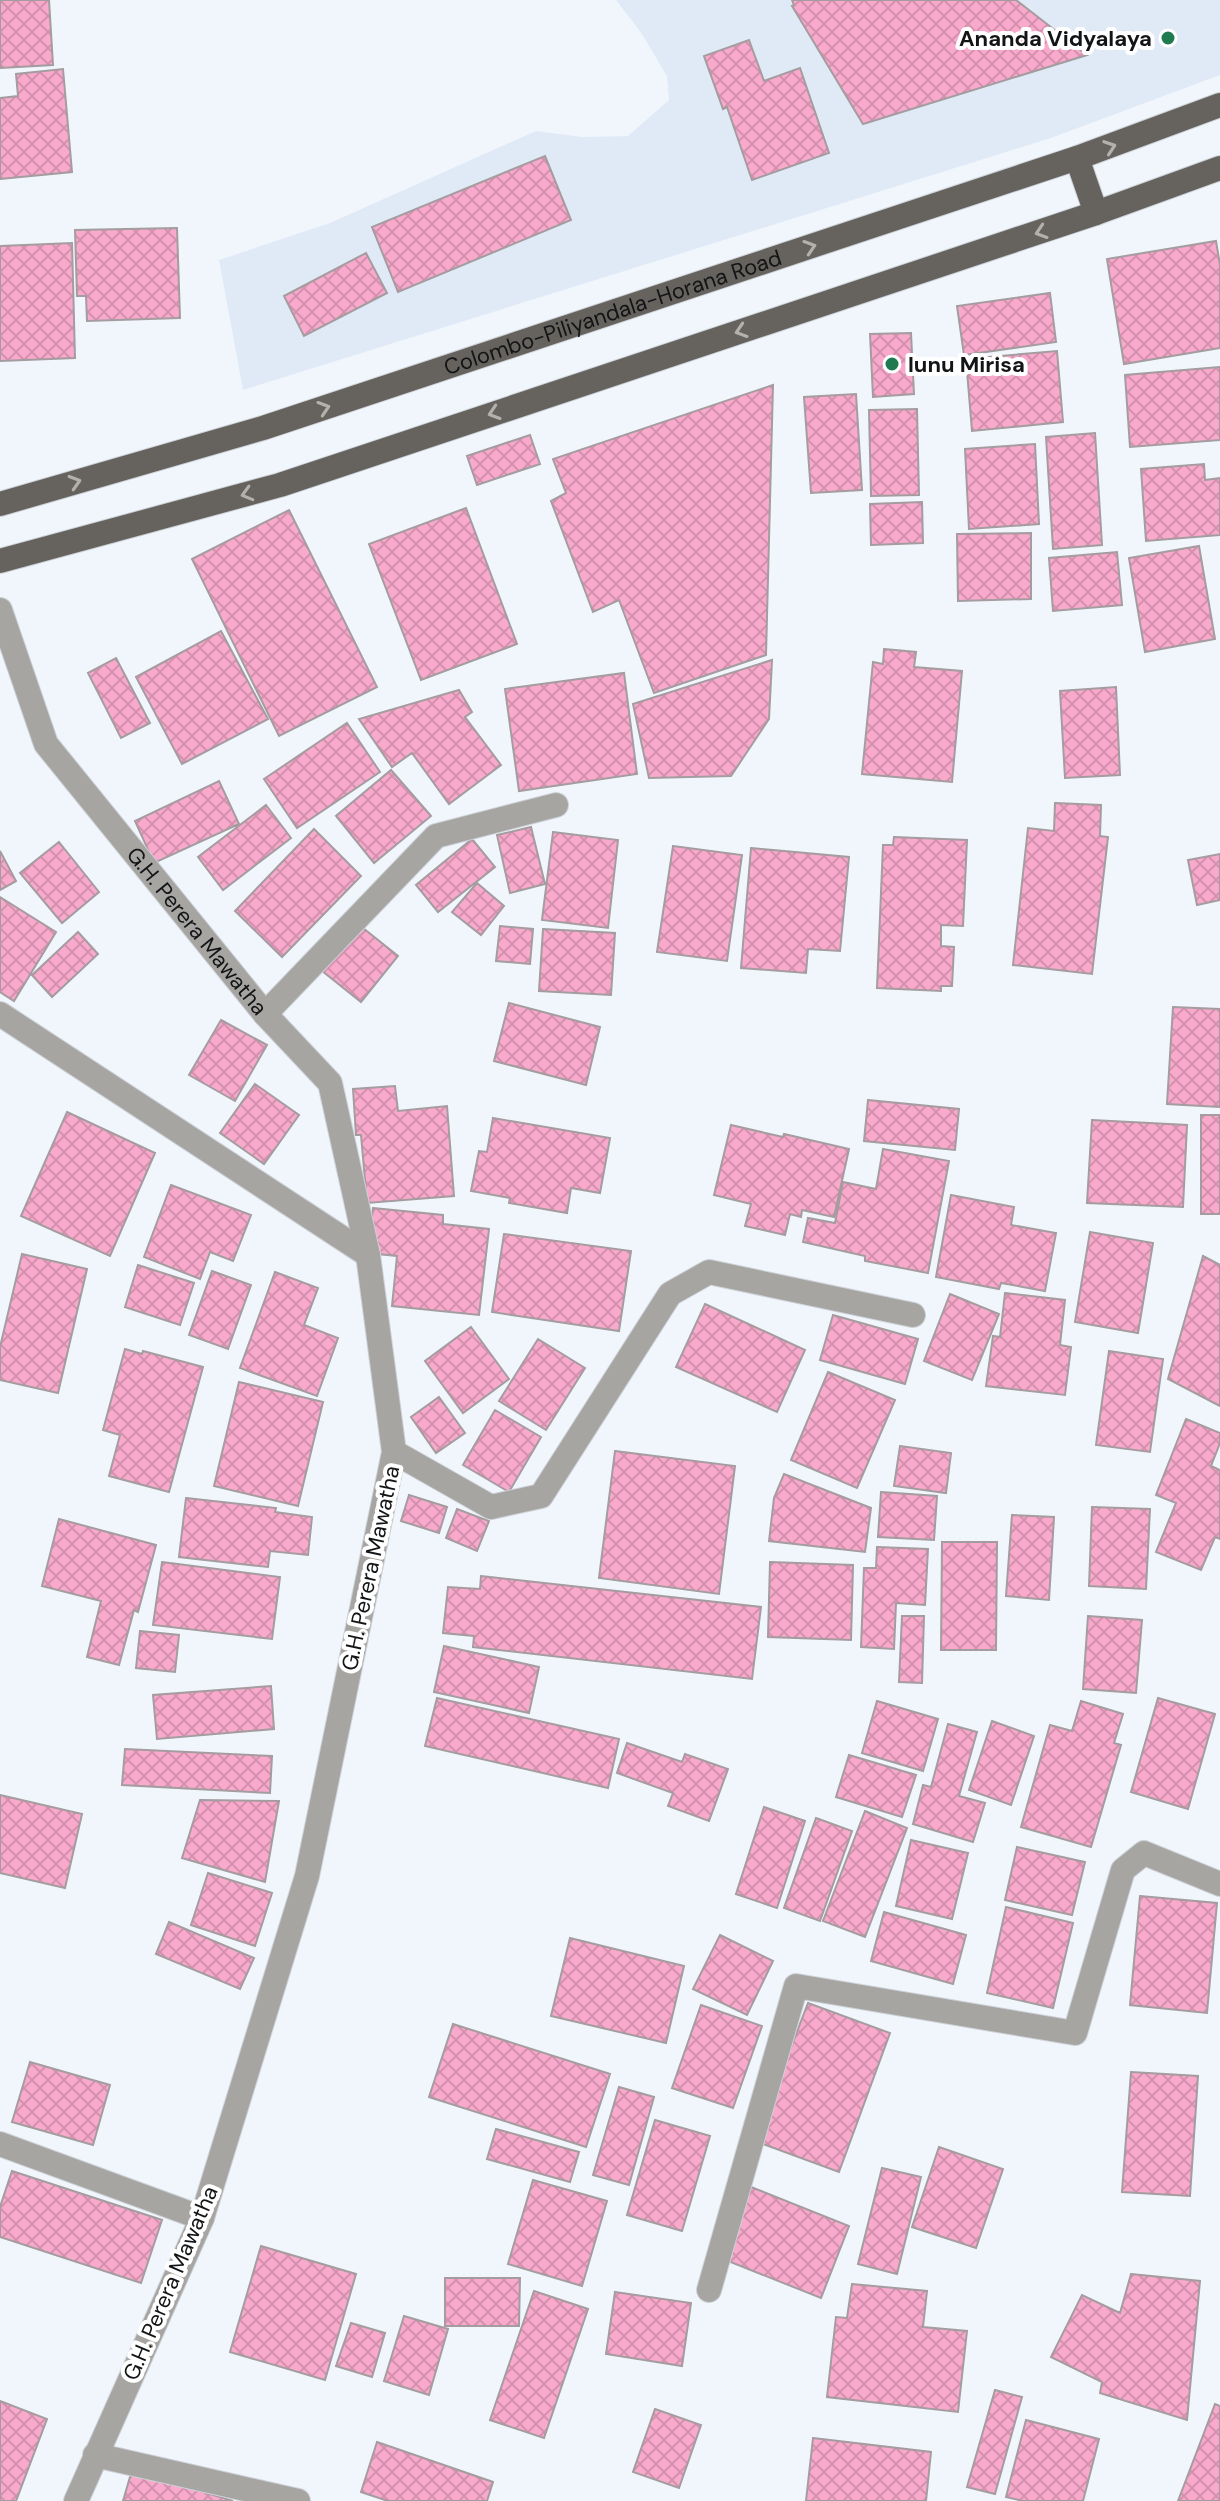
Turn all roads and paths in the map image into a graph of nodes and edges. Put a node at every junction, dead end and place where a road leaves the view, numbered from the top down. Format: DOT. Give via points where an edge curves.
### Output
graph roads {
  1 [pos="1220,105"];
  2 [pos="1077,158"];
  3 [pos="1220,168"];
  4 [pos="1096,213"];
  5 [pos="0,504"];
  6 [pos="0,561"];
  7 [pos="0,610"];
  8 [pos="556,805"];
  9 [pos="0,1014"];
  10 [pos="265,1014"];
  11 [pos="368,1255"];
  12 [pos="913,1315"];
  13 [pos="394,1452"];
  14 [pos="1220,1884"];
  15 [pos="0,2144"];
  16 [pos="202,2218"];
  17 [pos="709,2290"];
  18 [pos="95,2455"];
  19 [pos="76,2501"];
  20 [pos="298,2501"];
  2 -- 1 [label="main road, Colombo-Piliyandala-Horana Road, one-way"];
  2 -- 4 [label="main road"];
  5 -- 2 [label="main road, Colombo-Piliyandala-Horana Road, one-way" via="263,428"];
  3 -- 4 [label="main road"];
  4 -- 6 [label="main road, one-way" via="280,485"];
  7 -- 10 [label="street, G.H. Perera Mawatha" via="46,744"];
  8 -- 10 [label="street" via="436,836"];
  9 -- 11 [label="street"];
  10 -- 11 [label="street, G.H. Perera Mawatha" via="330,1083"];
  11 -- 13 [label="street, G.H. Perera Mawatha"];
  12 -- 13 [label="street" via="709,1272 670,1294 541,1496 491,1507"];
  13 -- 16 [label="street, G.H. Perera Mawatha" via="307,1876"];
  14 -- 17 [label="street" via="1144,1853 1123,1870 1075,2033 796,1986"];
  15 -- 16 [label="street"];
  16 -- 18 [label="street, G.H. Perera Mawatha"];
  18 -- 19 [label="street, G.H. Perera Mawatha"];
  18 -- 20 [label="street"];
}
